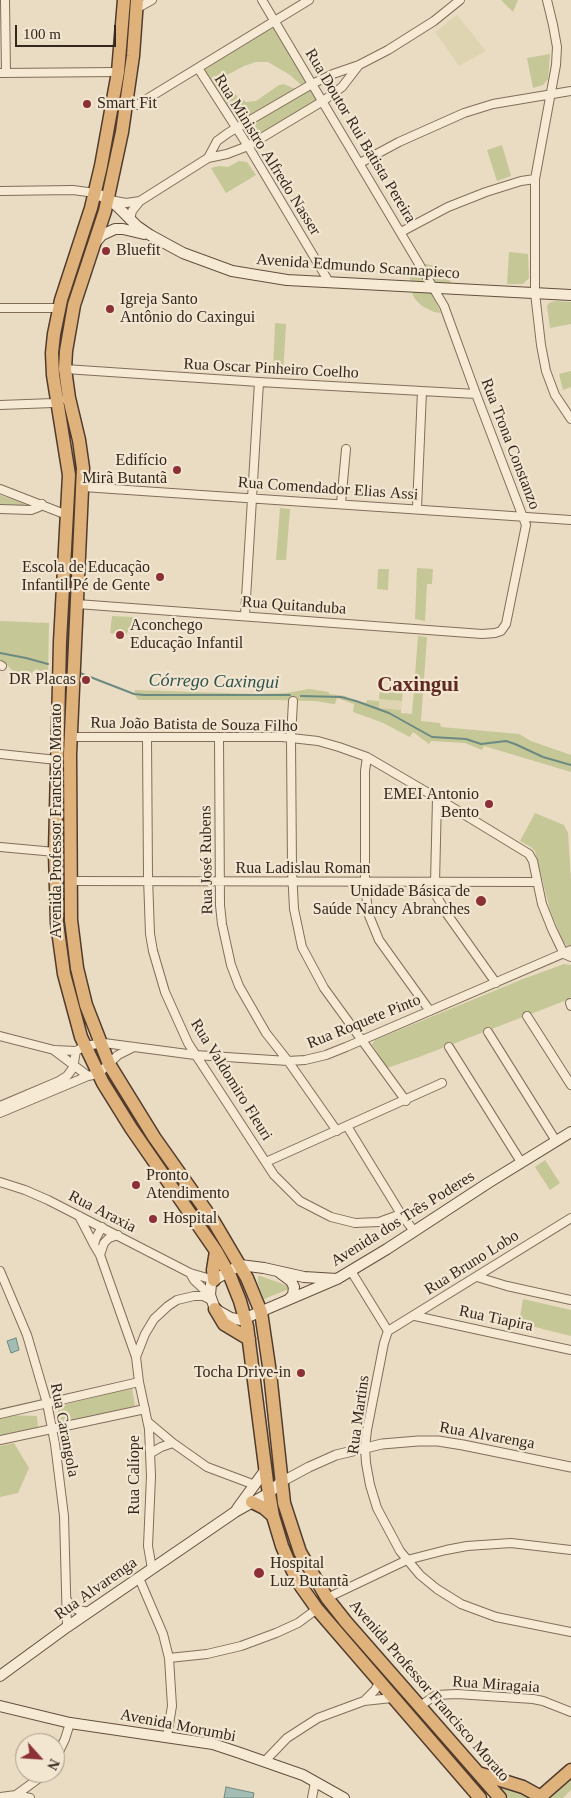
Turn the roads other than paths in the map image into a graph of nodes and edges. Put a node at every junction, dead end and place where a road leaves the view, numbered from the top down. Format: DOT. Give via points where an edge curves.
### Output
graph roads {
  1 [pos="5,0"];
  2 [pos="124,0"];
  3 [pos="152,0"];
  4 [pos="262,0"];
  5 [pos="309,0"];
  6 [pos="460,0"];
  7 [pos="547,0"];
  8 [pos="137,4"];
  9 [pos="2,15"];
  10 [pos="275,21"];
  11 [pos="359,65"];
  12 [pos="198,68"];
  13 [pos="118,72"];
  14 [pos="3,73"];
  15 [pos="312,84"];
  16 [pos="571,91"];
  17 [pos="551,93"];
  18 [pos="323,101"];
  19 [pos="127,105"];
  20 [pos="236,128"];
  21 [pos="248,146"];
  22 [pos="208,158"];
  23 [pos="360,163"];
  24 [pos="535,179"];
  25 [pos="0,191"];
  26 [pos="95,193"];
  27 [pos="108,199"];
  28 [pos="140,200"];
  29 [pos="130,220"];
  30 [pos="401,232"];
  31 [pos="150,235"];
  32 [pos="94,244"];
  33 [pos="328,282"];
  34 [pos="434,287"];
  35 [pos="454,288"];
  36 [pos="535,293"];
  37 [pos="571,295"];
  38 [pos="444,306"];
  39 [pos="0,308"];
  40 [pos="59,308"];
  41 [pos="64,369"];
  42 [pos="259,382"];
  43 [pos="422,391"];
  44 [pos="68,394"];
  45 [pos="476,394"];
  46 [pos="56,402"];
  47 [pos="0,405"];
  48 [pos="571,419"];
  49 [pos="346,449"];
  50 [pos="83,487"];
  51 [pos="0,489"];
  52 [pos="252,498"];
  53 [pos="42,504"];
  54 [pos="341,504"];
  55 [pos="417,508"];
  56 [pos="0,509"];
  57 [pos="67,515"];
  58 [pos="523,517"];
  59 [pos="571,520"];
  60 [pos="77,604"];
  61 [pos="244,616"];
  62 [pos="506,624"];
  63 [pos="293,701"];
  64 [pos="219,736"];
  65 [pos="70,737"];
  66 [pos="148,737"];
  67 [pos="291,738"];
  68 [pos="0,754"];
  69 [pos="366,757"];
  70 [pos="57,760"];
  71 [pos="437,798"];
  72 [pos="0,847"];
  73 [pos="55,852"];
  74 [pos="70,881"];
  75 [pos="148,882"];
  76 [pos="219,882"];
  77 [pos="292,882"];
  78 [pos="365,882"];
  79 [pos="435,882"];
  80 [pos="536,882"];
  81 [pos="569,954"];
  82 [pos="496,983"];
  83 [pos="430,1011"];
  84 [pos="527,1016"];
  85 [pos="488,1032"];
  86 [pos="0,1036"];
  87 [pos="361,1040"];
  88 [pos="100,1043"];
  89 [pos="134,1047"];
  90 [pos="449,1047"];
  91 [pos="80,1049"];
  92 [pos="54,1050"];
  93 [pos="195,1055"];
  94 [pos="288,1061"];
  95 [pos="109,1064"];
  96 [pos="74,1065"];
  97 [pos="93,1075"];
  98 [pos="442,1084"];
  99 [pos="571,1085"];
  100 [pos="406,1101"];
  101 [pos="0,1106"];
  102 [pos="0,1113"];
  103 [pos="347,1126"];
  104 [pos="337,1131"];
  105 [pos="571,1132"];
  106 [pos="556,1141"];
  107 [pos="266,1162"];
  108 [pos="521,1162"];
  109 [pos="0,1182"];
  110 [pos="401,1214"];
  111 [pos="79,1216"];
  112 [pos="571,1218"];
  113 [pos="102,1227"];
  114 [pos="414,1231"];
  115 [pos="118,1235"];
  116 [pos="94,1245"];
  117 [pos="216,1251"];
  118 [pos="100,1255"];
  119 [pos="240,1265"];
  120 [pos="275,1270"];
  121 [pos="0,1271"];
  122 [pos="228,1271"];
  123 [pos="352,1271"];
  124 [pos="190,1272"];
  125 [pos="477,1277"];
  126 [pos="337,1279"];
  127 [pos="214,1280"];
  128 [pos="289,1299"];
  129 [pos="571,1300"];
  130 [pos="212,1301"];
  131 [pos="261,1312"];
  132 [pos="415,1316"];
  133 [pos="246,1319"];
  134 [pos="388,1331"];
  135 [pos="128,1335"];
  136 [pos="142,1339"];
  137 [pos="249,1339"];
  138 [pos="571,1350"];
  139 [pos="136,1357"];
  140 [pos="139,1382"];
  141 [pos="47,1403"];
  142 [pos="145,1409"];
  143 [pos="0,1414"];
  144 [pos="148,1422"];
  145 [pos="52,1429"];
  146 [pos="0,1440"];
  147 [pos="173,1443"];
  148 [pos="365,1447"];
  149 [pos="151,1453"];
  150 [pos="571,1467"];
  151 [pos="266,1469"];
  152 [pos="281,1482"];
  153 [pos="255,1485"];
  154 [pos="269,1493"];
  155 [pos="252,1502"];
  156 [pos="235,1512"];
  157 [pos="273,1516"];
  158 [pos="570,1547"];
  159 [pos="406,1560"];
  160 [pos="152,1569"];
  161 [pos="138,1578"];
  162 [pos="327,1598"];
  163 [pos="67,1600"];
  164 [pos="317,1609"];
  165 [pos="89,1612"];
  166 [pos="67,1627"];
  167 [pos="571,1632"];
  168 [pos="169,1658"];
  169 [pos="0,1676"];
  170 [pos="379,1683"];
  171 [pos="392,1698"];
  172 [pos="364,1701"];
  173 [pos="0,1705"];
  174 [pos="420,1706"];
  175 [pos="571,1712"];
  176 [pos="70,1723"];
  177 [pos="167,1736"];
  178 [pos="65,1739"];
  179 [pos="265,1762"];
  180 [pos="571,1770"];
  181 [pos="478,1773"];
  182 [pos="315,1782"];
  183 [pos="32,1783"];
  184 [pos="16,1795"];
  185 [pos="544,1795"];
  186 [pos="0,1797"];
  187 [pos="30,1798"];
  188 [pos="312,1798"];
  189 [pos="344,1798"];
  190 [pos="480,1798"];
  191 [pos="500,1798"];
  1 -- 9 [label="street"];
  2 -- 13 [label="highway, Avenida Professor Francisco Morato"];
  3 -- 8 [label="street"];
  4 -- 10 [label="street, Rua Doutor Rui Batista Pereira"];
  5 -- 10 [label="street"];
  6 -- 11 [label="street" via="434,21"];
  7 -- 17 [label="street" via="556,47"];
  8 -- 19 [label="highway, Avenida Professor Francisco Morato"];
  9 -- 14 [label="street"];
  10 -- 12 [label="street"];
  10 -- 15 [label="street, Rua Doutor Rui Batista Pereira"];
  11 -- 15 [label="street"];
  11 -- 18 [label="street" via="342,87"];
  12 -- 19 [label="street" via="137,105"];
  12 -- 20 [label="street, Rua Ministro Alfredo Nasser"];
  13 -- 14 [label="street"];
  13 -- 26 [label="highway, Avenida Professor Francisco Morato"];
  15 -- 18 [label="street, Rua Doutor Rui Batista Pereira"];
  15 -- 20 [label="street"];
  16 -- 17 [label="street"];
  17 -- 23 [label="street" via="464,113"];
  17 -- 24 [label="street"];
  18 -- 21 [label="street"];
  18 -- 23 [label="street, Rua Doutor Rui Batista Pereira"];
  19 -- 27 [label="highway, Avenida Professor Francisco Morato"];
  20 -- 21 [label="street, Rua Ministro Alfredo Nasser"];
  20 -- 22 [label="street" via="217,141"];
  21 -- 22 [label="street"];
  21 -- 33 [label="street, Rua Ministro Alfredo Nasser"];
  22 -- 28 [label="street"];
  23 -- 30 [label="street, Rua Doutor Rui Batista Pereira"];
  24 -- 30 [label="street" via="486,192"];
  24 -- 36 [label="street"];
  25 -- 26 [label="street" via="83,190"];
  26 -- 27 [label="main road, Avenida Edmundo Scannapieco"];
  26 -- 40 [label="highway, Avenida Professor Francisco Morato"];
  27 -- 28 [label="street" via="126,203"];
  27 -- 29 [label="main road, Avenida Edmundo Scannapieco"];
  27 -- 32 [label="highway, Avenida Professor Francisco Morato"];
  28 -- 29 [label="street"];
  29 -- 31 [label="main road, Avenida Edmundo Scannapieco"];
  30 -- 34 [label="street, Rua Doutor Rui Batista Pereira"];
  31 -- 32 [label="main road, Avenida Edmundo Scannapieco" via="115,229 102,235"];
  31 -- 33 [label="main road, Avenida Edmundo Scannapieco" via="183,253 232,271 269,278"];
  32 -- 41 [label="highway, Avenida Professor Francisco Morato" via="74,305"];
  33 -- 34 [label="main road, Avenida Edmundo Scannapieco"];
  34 -- 35 [label="main road, Avenida Edmundo Scannapieco"];
  34 -- 38 [label="street, Rua Trona Constanzo"];
  35 -- 36 [label="main road, Avenida Edmundo Scannapieco"];
  35 -- 38 [label="street"];
  36 -- 37 [label="main road, Avenida Edmundo Scannapieco"];
  36 -- 48 [label="street" via="546,371 555,395"];
  38 -- 45 [label="street, Rua Trona Constanzo"];
  39 -- 40 [label="street"];
  40 -- 46 [label="highway, Avenida Professor Francisco Morato" via="52,353"];
  41 -- 42 [label="street, Rua Oscar Pinheiro Coelho"];
  41 -- 44 [label="highway, Avenida Professor Francisco Morato"];
  42 -- 43 [label="street, Rua Oscar Pinheiro Coelho"];
  42 -- 52 [label="street"];
  43 -- 45 [label="street, Rua Oscar Pinheiro Coelho"];
  43 -- 55 [label="street"];
  44 -- 46 [label="street"];
  44 -- 50 [label="highway, Avenida Professor Francisco Morato" via="80,447"];
  45 -- 58 [label="street, Rua Trona Constanzo"];
  46 -- 47 [label="street"];
  46 -- 57 [label="highway, Avenida Professor Francisco Morato" via="68,463"];
  49 -- 54 [label="street"];
  50 -- 52 [label="street, Rua Comendador Elias Assi"];
  50 -- 60 [label="highway, Avenida Professor Francisco Morato"];
  51 -- 53 [label="street"];
  52 -- 54 [label="street, Rua Comendador Elias Assi"];
  52 -- 61 [label="street"];
  53 -- 56 [label="street" via="31,510"];
  53 -- 57 [label="street"];
  54 -- 55 [label="street, Rua Comendador Elias Assi"];
  55 -- 58 [label="street, Rua Comendador Elias Assi"];
  57 -- 70 [label="highway, Avenida Professor Francisco Morato"];
  58 -- 59 [label="street, Rua Comendador Elias Assi"];
  58 -- 62 [label="street, Rua Trona Constanzo" via="526,525"];
  60 -- 61 [label="street, Rua Quitanduba"];
  60 -- 65 [label="highway, Avenida Professor Francisco Morato"];
  61 -- 62 [label="street, Rua Quitanduba" via="482,634 501,631"];
  63 -- 67 [label="street"];
  64 -- 66 [label="street, Rua João Batista de Souza Filho"];
  64 -- 67 [label="street, Rua João Batista de Souza Filho"];
  64 -- 76 [label="street, Rua José Rubens"];
  65 -- 66 [label="street, Rua João Batista de Souza Filho"];
  65 -- 74 [label="highway, Avenida Professor Francisco Morato"];
  66 -- 75 [label="street, Rua Valdomiro Fleuri"];
  67 -- 69 [label="street, Rua João Batista de Souza Filho" via="318,741"];
  67 -- 77 [label="street"];
  68 -- 70 [label="street"];
  69 -- 71 [label="street, Rua João Batista de Souza Filho"];
  69 -- 78 [label="street"];
  70 -- 73 [label="highway, Avenida Professor Francisco Morato"];
  71 -- 79 [label="street"];
  71 -- 80 [label="street, Rua João Batista de Souza Filho" via="528,854"];
  72 -- 73 [label="street"];
  73 -- 91 [label="highway, Avenida Professor Francisco Morato" via="59,950"];
  74 -- 75 [label="street, Rua Ladislau Roman"];
  74 -- 88 [label="highway, Avenida Professor Francisco Morato" via="71,927 77,968"];
  75 -- 76 [label="street, Rua Ladislau Roman"];
  75 -- 93 [label="street, Rua Valdomiro Fleuri" via="150,934 160,976 171,1008"];
  76 -- 77 [label="street, Rua Ladislau Roman"];
  76 -- 94 [label="street, Rua José Rubens" via="222,924 235,975 262,1026"];
  77 -- 78 [label="street, Rua Ladislau Roman"];
  77 -- 87 [label="street" via="296,925 302,947 320,981"];
  78 -- 79 [label="street, Rua Ladislau Roman"];
  78 -- 83 [label="street" via="368,913 374,931"];
  79 -- 80 [label="street, Rua Ladislau Roman"];
  79 -- 82 [label="street" via="440,903"];
  80 -- 81 [label="street, Rua João Batista de Souza Filho" via="542,904"];
  81 -- 82 [label="street, Rua Roquete Pinto"];
  82 -- 83 [label="street, Rua Roquete Pinto"];
  83 -- 87 [label="street, Rua Roquete Pinto"];
  84 -- 99 [label="street"];
  85 -- 106 [label="street"];
  86 -- 92 [label="street"];
  87 -- 94 [label="street, Rua Roquete Pinto" via="326,1055"];
  87 -- 100 [label="street"];
  88 -- 89 [label="street, Rua Roquete Pinto"];
  88 -- 91 [label="street, Rua Roquete Pinto"];
  88 -- 95 [label="highway, Avenida Professor Francisco Morato"];
  89 -- 93 [label="street, Rua Roquete Pinto"];
  89 -- 95 [label="street"];
  90 -- 108 [label="street"];
  91 -- 92 [label="street, Rua Roquete Pinto"];
  91 -- 96 [label="street"];
  91 -- 97 [label="highway, Avenida Professor Francisco Morato"];
  92 -- 96 [label="street"];
  93 -- 94 [label="street, Rua Roquete Pinto"];
  93 -- 107 [label="street, Rua Valdomiro Fleuri"];
  94 -- 104 [label="street, Rua José Rubens"];
  95 -- 97 [label="street"];
  95 -- 119 [label="highway, Avenida Professor Francisco Morato"];
  96 -- 97 [label="street"];
  96 -- 101 [label="street" via="59,1081"];
  97 -- 102 [label="street"];
  97 -- 117 [label="highway, Avenida Professor Francisco Morato"];
  98 -- 100 [label="street"];
  100 -- 103 [label="street"];
  103 -- 104 [label="street"];
  103 -- 110 [label="street"];
  104 -- 107 [label="street"];
  105 -- 106 [label="main road, Avenida dos Três Poderes"];
  106 -- 108 [label="main road, Avenida dos Três Poderes"];
  107 -- 110 [label="street, Rua Valdomiro Fleuri" via="300,1201 331,1217 369,1223"];
  108 -- 114 [label="main road, Avenida dos Três Poderes"];
  109 -- 111 [label="street, Rua Araxia" via="25,1190"];
  110 -- 114 [label="street"];
  111 -- 113 [label="street, Rua Araxia"];
  111 -- 116 [label="street"];
  112 -- 125 [label="street, Rua Bruno Lobo"];
  113 -- 115 [label="street, Rua Araxia"];
  113 -- 116 [label="street"];
  114 -- 123 [label="main road, Avenida dos Três Poderes"];
  115 -- 118 [label="street" via="104,1243"];
  115 -- 124 [label="street, Rua Araxia"];
  116 -- 118 [label="street"];
  117 -- 122 [label="highway, Avenida Professor Francisco Morato"];
  117 -- 127 [label="highway"];
  118 -- 135 [label="street"];
  119 -- 120 [label="main road"];
  119 -- 122 [label="main road"];
  119 -- 131 [label="highway, Avenida Professor Francisco Morato"];
  120 -- 126 [label="main road" via="304,1277"];
  120 -- 128 [label="main road" via="287,1277 294,1287"];
  121 -- 141 [label="street, Rua Carangola" via="27,1335"];
  122 -- 127 [label="main road"];
  122 -- 133 [label="highway, Avenida Professor Francisco Morato"];
  123 -- 126 [label="main road, Avenida dos Três Poderes"];
  123 -- 134 [label="street"];
  124 -- 127 [label="street, Rua Araxia"];
  124 -- 130 [label="street, Rua Araxia"];
  125 -- 129 [label="street"];
  125 -- 132 [label="street, Rua Bruno Lobo"];
  126 -- 128 [label="main road, Avenida dos Três Poderes"];
  127 -- 130 [label="main road" via="211,1284"];
  128 -- 131 [label="main road, Avenida dos Três Poderes"];
  130 -- 133 [label="main road" via="231,1318"];
  130 -- 136 [label="street" via="200,1296 177,1300 162,1310"];
  130 -- 137 [label="highway" via="224,1324"];
  131 -- 133 [label="main road, Avenida dos Três Poderes"];
  131 -- 152 [label="highway, Avenida Professor Francisco Morato"];
  132 -- 134 [label="street, Rua Bruno Lobo"];
  132 -- 138 [label="street, Rua Tiapira"];
  133 -- 137 [label="highway, Avenida Professor Francisco Morato"];
  134 -- 148 [label="street, Rua Martins"];
  135 -- 136 [label="street"];
  135 -- 139 [label="street"];
  136 -- 139 [label="street"];
  137 -- 151 [label="highway, Avenida Professor Francisco Morato"];
  139 -- 140 [label="street, Rua Calíope"];
  140 -- 141 [label="street"];
  140 -- 142 [label="street, Rua Calíope"];
  141 -- 143 [label="street"];
  141 -- 145 [label="street, Rua Carangola"];
  142 -- 144 [label="street, Rua Calíope"];
  142 -- 145 [label="street"];
  144 -- 147 [label="street"];
  144 -- 149 [label="street, Rua Calíope"];
  145 -- 146 [label="street"];
  145 -- 163 [label="street, Rua Carangola" via="61,1479"];
  147 -- 149 [label="street"];
  147 -- 153 [label="street" via="206,1467"];
  148 -- 150 [label="street, Rua Alvarenga" via="438,1441"];
  148 -- 152 [label="street, Rua Alvarenga" via="336,1455"];
  148 -- 159 [label="street, Rua Martins" via="377,1508"];
  149 -- 160 [label="street, Rua Calíope" via="148,1546"];
  151 -- 153 [label="main road, Rua Alvarenga"];
  151 -- 154 [label="highway, Avenida Professor Francisco Morato"];
  152 -- 154 [label="main road, Rua Alvarenga"];
  152 -- 162 [label="highway, Avenida Professor Francisco Morato" via="287,1517 296,1542"];
  153 -- 156 [label="main road, Rua Alvarenga"];
  154 -- 155 [label="main road, Rua Alvarenga"];
  154 -- 157 [label="highway, Avenida Professor Francisco Morato"];
  155 -- 156 [label="main road, Rua Alvarenga"];
  155 -- 157 [label="highway"];
  156 -- 160 [label="main road, Rua Alvarenga"];
  157 -- 164 [label="highway, Avenida Professor Francisco Morato" via="298,1582"];
  158 -- 159 [label="street" via="488,1544"];
  159 -- 162 [label="street"];
  159 -- 167 [label="street, Rua Martins" via="437,1589 461,1604 496,1617"];
  160 -- 161 [label="main road, Rua Alvarenga"];
  161 -- 165 [label="main road, Rua Alvarenga"];
  161 -- 168 [label="street" via="163,1634"];
  162 -- 174 [label="highway, Avenida Professor Francisco Morato"];
  163 -- 165 [label="street" via="72,1607"];
  163 -- 166 [label="street, Rua Carangola"];
  164 -- 168 [label="street" via="276,1634 241,1646"];
  164 -- 170 [label="highway, Avenida Professor Francisco Morato"];
  165 -- 166 [label="main road, Rua Alvarenga"];
  166 -- 169 [label="main road, Rua Alvarenga"];
  168 -- 177 [label="street" via="172,1706"];
  170 -- 171 [label="highway, Avenida Professor Francisco Morato"];
  170 -- 172 [label="street"];
  171 -- 172 [label="street"];
  171 -- 190 [label="highway, Avenida Professor Francisco Morato"];
  172 -- 179 [label="street" via="318,1718 287,1738"];
  173 -- 176 [label="main road, Avenida Morumbi"];
  174 -- 175 [label="street, Rua Miragaia" via="436,1695 457,1694 533,1699"];
  174 -- 181 [label="highway, Avenida Professor Francisco Morato"];
  176 -- 177 [label="main road, Avenida Morumbi"];
  176 -- 178 [label="street"];
  177 -- 179 [label="main road, Avenida Morumbi" via="213,1744"];
  179 -- 182 [label="main road, Avenida Morumbi"];
  180 -- 185 [label="highway"];
  181 -- 185 [label="highway"];
  181 -- 191 [label="highway, Avenida Professor Francisco Morato"];
  182 -- 188 [label="street"];
  182 -- 189 [label="main road, Avenida Morumbi"];
  183 -- 184 [label="street"];
  184 -- 186 [label="street"];
  184 -- 187 [label="street"];
}
